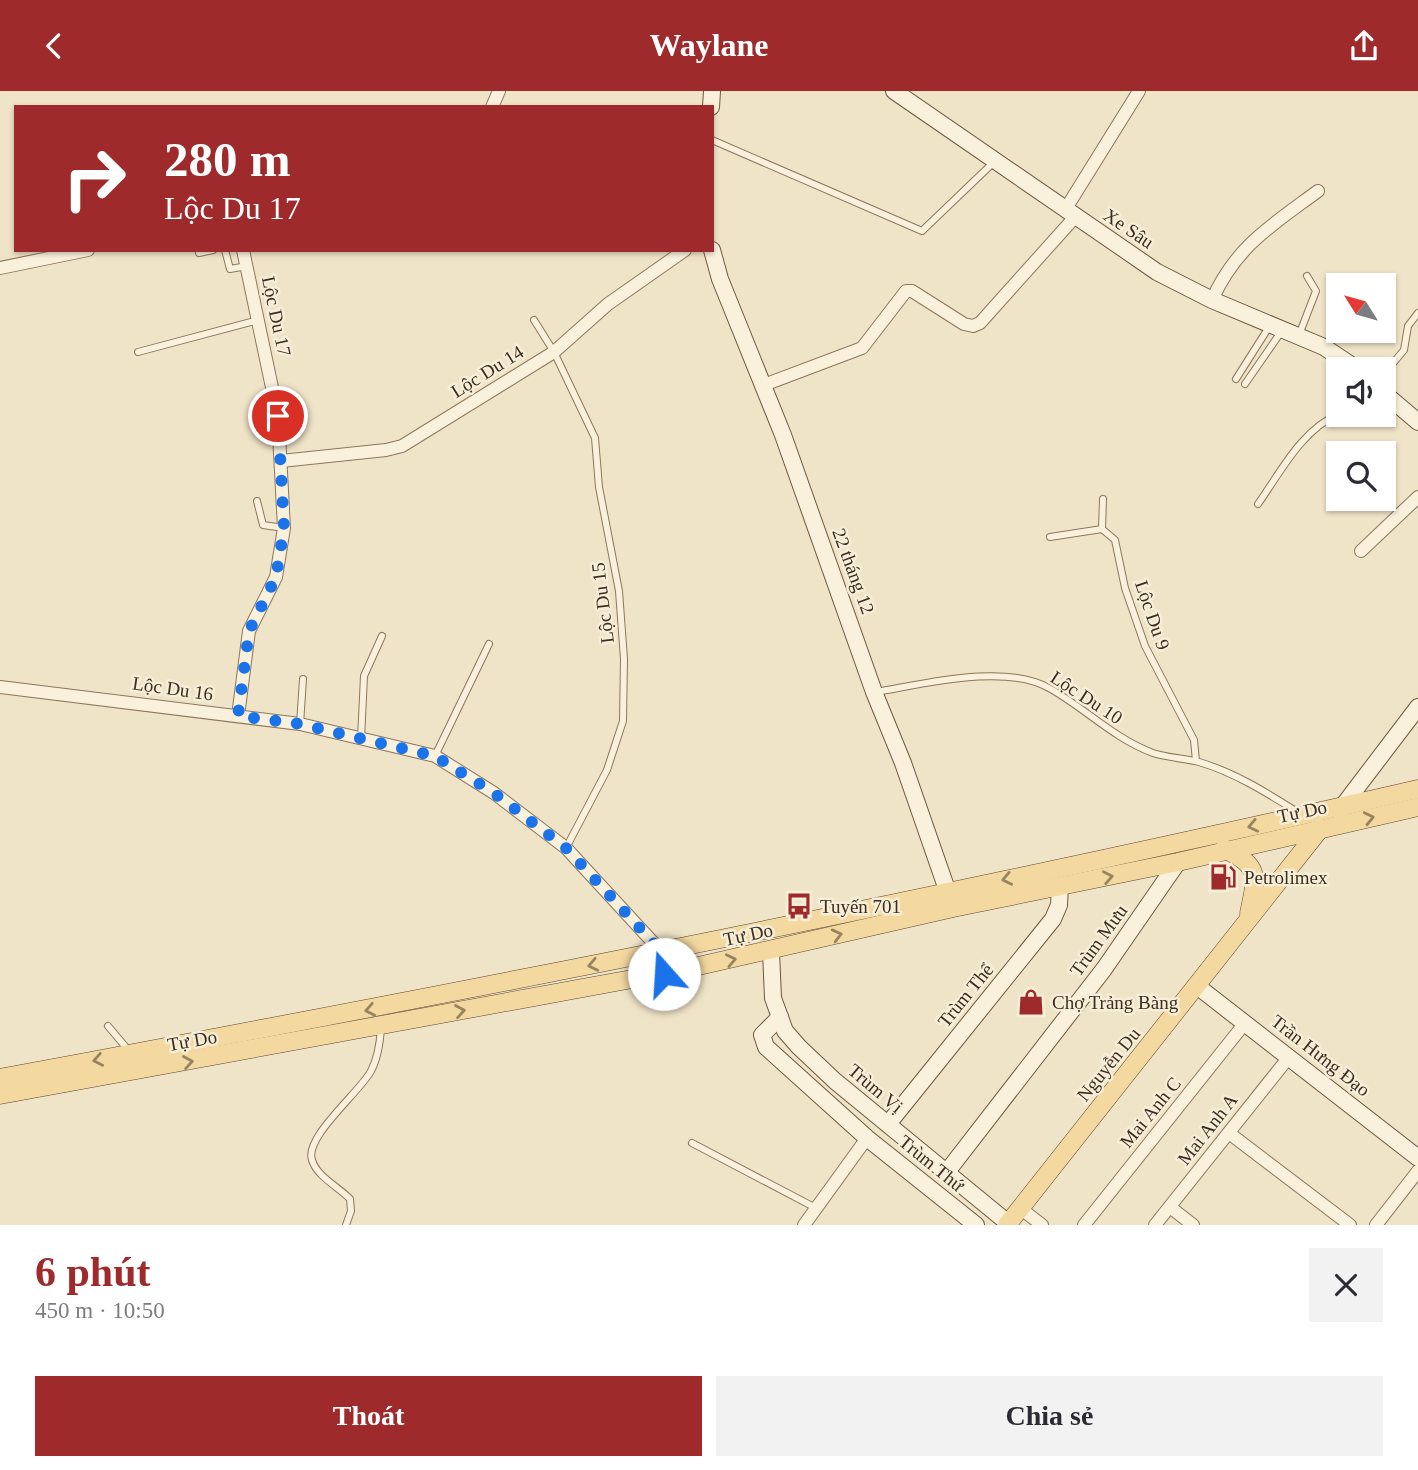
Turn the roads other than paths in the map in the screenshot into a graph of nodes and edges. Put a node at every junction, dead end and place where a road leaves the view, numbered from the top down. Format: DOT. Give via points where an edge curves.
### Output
graph roads {
  1 [pos="894,91"];
  2 [pos="1139,91"];
  3 [pos="714,141"];
  4 [pos="994,162"];
  5 [pos="1318,191"];
  6 [pos="1070,213"];
  7 [pos="78,252"];
  8 [pos="204,252"];
  9 [pos="226,252"];
  10 [pos="244,252"];
  11 [pos="682,252"];
  12 [pos="713,252"];
  13 [pos="199,253"];
  14 [pos="247,266"];
  15 [pos="0,268"];
  16 [pos="1307,276"];
  17 [pos="1212,300"];
  18 [pos="1418,313"];
  19 [pos="258,320"];
  20 [pos="534,320"];
  21 [pos="1276,328"];
  22 [pos="1298,337"];
  23 [pos="138,352"];
  24 [pos="554,352"];
  25 [pos="1341,357"];
  26 [pos="1396,360"];
  27 [pos="1236,379"];
  28 [pos="1245,384"];
  29 [pos="764,385"];
  30 [pos="1396,404"];
  31 [pos="1326,419"];
  32 [pos="1418,422"];
  33 [pos="281,461"];
  34 [pos="1418,497"];
  35 [pos="1103,499"];
  36 [pos="257,501"];
  37 [pos="1258,504"];
  38 [pos="284,528"];
  39 [pos="1102,529"];
  40 [pos="1050,537"];
  41 [pos="1362,551"];
  42 [pos="383,636"];
  43 [pos="489,645"];
  44 [pos="303,679"];
  45 [pos="0,687"];
  46 [pos="874,692"];
  47 [pos="1418,707"];
  48 [pos="238,716"];
  49 [pos="300,724"];
  50 [pos="361,739"];
  51 [pos="435,756"];
  52 [pos="1196,761"];
  53 [pos="1418,789"];
  54 [pos="1344,806"];
  55 [pos="1418,807"];
  56 [pos="1302,815"];
  57 [pos="1320,829"];
  58 [pos="566,848"];
  59 [pos="1224,849"];
  60 [pos="1178,862"];
  61 [pos="1060,886"];
  62 [pos="950,900"];
  63 [pos="1249,916"];
  64 [pos="660,950"];
  65 [pos="771,952"];
  66 [pos="664,974"];
  67 [pos="1197,986"];
  68 [pos="780,1017"];
  69 [pos="1245,1023"];
  70 [pos="108,1026"];
  71 [pos="381,1026"];
  72 [pos="132,1054"];
  73 [pos="1289,1057"];
  74 [pos="0,1079"];
  75 [pos="0,1095"];
  76 [pos="888,1124"];
  77 [pos="1229,1133"];
  78 [pos="867,1138"];
  79 [pos="692,1143"];
  80 [pos="1418,1157"];
  81 [pos="1418,1171"];
  82 [pos="946,1173"];
  83 [pos="814,1207"];
  84 [pos="1170,1207"];
  85 [pos="1020,1208"];
  86 [pos="1007,1224"];
  87 [pos="346,1225"];
  88 [pos="804,1225"];
  89 [pos="976,1225"];
  90 [pos="1042,1225"];
  91 [pos="1084,1225"];
  92 [pos="1155,1225"];
  93 [pos="1193,1225"];
  94 [pos="1350,1225"];
  95 [pos="1376,1225"];
  1 -- 4 [label="street, Xe Sâu"];
  2 -- 6 [label="street"];
  3 -- 4 [label="lane" via="922,231"];
  4 -- 6 [label="street, Xe Sâu"];
  5 -- 17 [label="street" via="1243,249"];
  6 -- 17 [label="street, Xe Sâu" via="1157,272"];
  6 -- 29 [label="street" via="980,323 964,324 906,291 863,348"];
  7 -- 15 [label="street"];
  8 -- 13 [label="lane"];
  9 -- 14 [label="lane" via="230,269"];
  10 -- 14 [label="street, Lộc Du 17"];
  11 -- 24 [label="street, Lộc Du 14" via="608,304"];
  12 -- 29 [label="street, 22 tháng 12"];
  14 -- 19 [label="street, Lộc Du 17"];
  16 -- 22 [label="lane" via="1316,291"];
  17 -- 21 [label="street, Xe Sâu"];
  18 -- 26 [label="lane"];
  19 -- 23 [label="lane"];
  19 -- 33 [label="street, Lộc Du 17" via="278,416"];
  20 -- 24 [label="lane, Lộc Du 15"];
  21 -- 22 [label="street, Xe Sâu"];
  21 -- 27 [label="lane"];
  21 -- 28 [label="lane"];
  22 -- 25 [label="street, Xe Sâu"];
  24 -- 33 [label="street, Lộc Du 14" via="402,446"];
  24 -- 58 [label="lane, Lộc Du 15" via="595,438 599,487 619,591 624,659 623,721 607,770"];
  29 -- 46 [label="street, 22 tháng 12"];
  30 -- 32 [label="street"];
  31 -- 37 [label="lane"];
  33 -- 38 [label="street, Lộc Du 17"];
  34 -- 41 [label="street"];
  35 -- 39 [label="lane"];
  36 -- 38 [label="lane" via="264,525"];
  38 -- 48 [label="street, Lộc Du 17" via="276,577 249,631"];
  39 -- 40 [label="lane"];
  39 -- 52 [label="lane, Lộc Du 9" via="1115,540 1145,646 1194,740"];
  42 -- 50 [label="lane" via="364,676"];
  43 -- 51 [label="lane"];
  44 -- 49 [label="lane"];
  45 -- 48 [label="street, Lộc Du 16"];
  46 -- 52 [label="lane, Lộc Du 10" via="969,678 1028,680 1048,687 1129,742 1153,753"];
  46 -- 62 [label="street, 22 tháng 12"];
  47 -- 54 [label="street"];
  48 -- 49 [label="street, Lộc Du 16"];
  49 -- 50 [label="street, Lộc Du 16"];
  50 -- 51 [label="street, Lộc Du 16"];
  51 -- 58 [label="street, Lộc Du 16" via="494,793"];
  52 -- 56 [label="lane, Lộc Du 10" via="1258,787"];
  53 -- 54 [label="main road, Tự Do"];
  54 -- 56 [label="main road, Tự Do"];
  54 -- 57 [label="street"];
  57 -- 55 [label="main road, Tự Do, one-way"];
  56 -- 62 [label="main road, Tự Do, one-way"];
  57 -- 59 [label="main road, Tự Do"];
  57 -- 63 [label="main road, Nguyễn Du"];
  58 -- 64 [label="street, Lộc Du 16"];
  59 -- 60 [label="main road, Tự Do"];
  59 -- 63 [label="main road" via="1247,859 1253,869"];
  61 -- 60 [label="main road, Tự Do, one-way"];
  60 -- 82 [label="street, Trùm Mưu" via="1104,969"];
  61 -- 62 [label="main road, Tự Do"];
  61 -- 76 [label="street, Trùm Thể" via="1054,919"];
  62 -- 64 [label="main road, Tự Do"];
  65 -- 62 [label="main road, Tự Do, one-way"];
  63 -- 67 [label="main road, Nguyễn Du"];
  64 -- 66 [label="street"];
  64 -- 72 [label="main road, Tự Do, one-way"];
  66 -- 65 [label="main road, Tự Do, one-way"];
  65 -- 68 [label="street, Trùm Vị" via="773,998"];
  71 -- 66 [label="main road, Tự Do, one-way"];
  67 -- 69 [label="street, Trần Hưng Đạo"];
  67 -- 85 [label="main road, Nguyễn Du"];
  68 -- 76 [label="street, Trùm Vị" via="799,1047"];
  68 -- 78 [label="street, Trùm Thứ" via="762,1035 766,1047"];
  69 -- 73 [label="street, Trần Hưng Đạo"];
  69 -- 91 [label="street, Mai Anh C"];
  70 -- 72 [label="lane"];
  75 -- 71 [label="main road, Tự Do, one-way"];
  71 -- 87 [label="lane" via="371,1071 319,1134 312,1153 320,1172 350,1199"];
  72 -- 74 [label="main road, Tự Do, one-way"];
  73 -- 77 [label="street, Mai Anh A"];
  73 -- 80 [label="street, Trần Hưng Đạo"];
  76 -- 82 [label="street, Trùm Vị"];
  77 -- 84 [label="street, Mai Anh A"];
  77 -- 94 [label="street"];
  78 -- 83 [label="street"];
  78 -- 89 [label="street, Trùm Thứ"];
  79 -- 83 [label="lane"];
  81 -- 95 [label="street"];
  82 -- 86 [label="street, Trùm Vị"];
  83 -- 88 [label="street"];
  84 -- 92 [label="street, Mai Anh A"];
  84 -- 93 [label="street"];
  85 -- 86 [label="main road, Nguyễn Du"];
  85 -- 90 [label="street"];
}
